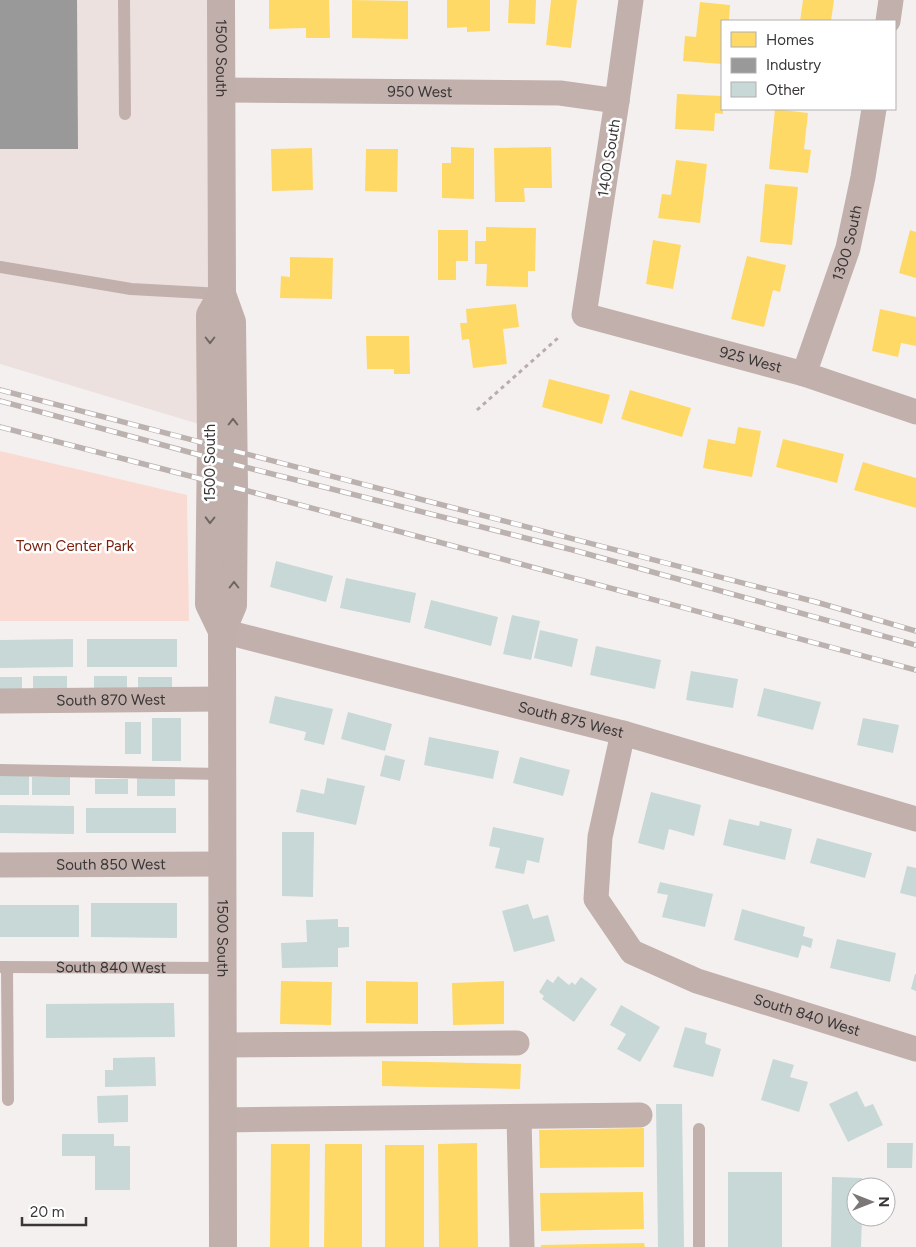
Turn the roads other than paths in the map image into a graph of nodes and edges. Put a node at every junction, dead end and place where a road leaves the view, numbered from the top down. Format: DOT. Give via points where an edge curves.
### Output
graph roads {
  1 [pos="124,0"];
  2 [pos="221,0"];
  3 [pos="631,0"];
  4 [pos="892,0"];
  5 [pos="888,20"];
  6 [pos="221,90"];
  7 [pos="618,101"];
  8 [pos="874,110"];
  9 [pos="125,114"];
  10 [pos="0,266"];
  11 [pos="222,294"];
  12 [pos="584,315"];
  13 [pos="804,374"];
  14 [pos="916,412"];
  15 [pos="222,631"];
  16 [pos="222,699"];
  17 [pos="0,701"];
  18 [pos="623,733"];
  19 [pos="0,770"];
  20 [pos="222,774"];
  21 [pos="916,819"];
  22 [pos="222,864"];
  23 [pos="0,865"];
  24 [pos="4,967"];
  25 [pos="222,968"];
  26 [pos="517,1043"];
  27 [pos="222,1045"];
  28 [pos="916,1049"];
  29 [pos="8,1100"];
  30 [pos="640,1115"];
  31 [pos="519,1117"];
  32 [pos="222,1120"];
  33 [pos="699,1129"];
  34 [pos="223,1247"];
  35 [pos="522,1247"];
  36 [pos="699,1247"];
  1 -- 9 [label="lane"];
  2 -- 6 [label="street, 1500 South"];
  3 -- 7 [label="street, 1400 South"];
  4 -- 5 [label="street"];
  6 -- 7 [label="street, 950 West" via="560,93"];
  6 -- 11 [label="street, 1500 South"];
  7 -- 12 [label="street, 1400 South"];
  8 -- 13 [label="street, 1300 South" via="848,248"];
  10 -- 11 [label="lane" via="131,289"];
  11 -- 15 [label="street, 1500 South" via="232,322 234,605"];
  12 -- 13 [label="street, 925 West"];
  13 -- 14 [label="street, 925 West"];
  15 -- 16 [label="street, 1500 South"];
  15 -- 18 [label="street, South 875 West"];
  16 -- 17 [label="street, South 870 West"];
  16 -- 20 [label="street, 1500 South"];
  18 -- 21 [label="street, South 875 West"];
  18 -- 28 [label="street, South 840 West" via="600,837 596,899 632,952 697,981"];
  19 -- 20 [label="lane"];
  20 -- 22 [label="street, 1500 South"];
  22 -- 23 [label="street, South 850 West"];
  22 -- 25 [label="street, 1500 South"];
  24 -- 25 [label="lane, South 840 West"];
  24 -- 29 [label="lane"];
  25 -- 27 [label="street, 1500 South"];
  26 -- 27 [label="street"];
  27 -- 32 [label="street, 1500 South"];
  30 -- 31 [label="street"];
  31 -- 32 [label="street"];
  31 -- 35 [label="street"];
  32 -- 34 [label="street, 1500 South"];
  33 -- 36 [label="lane"];
}
